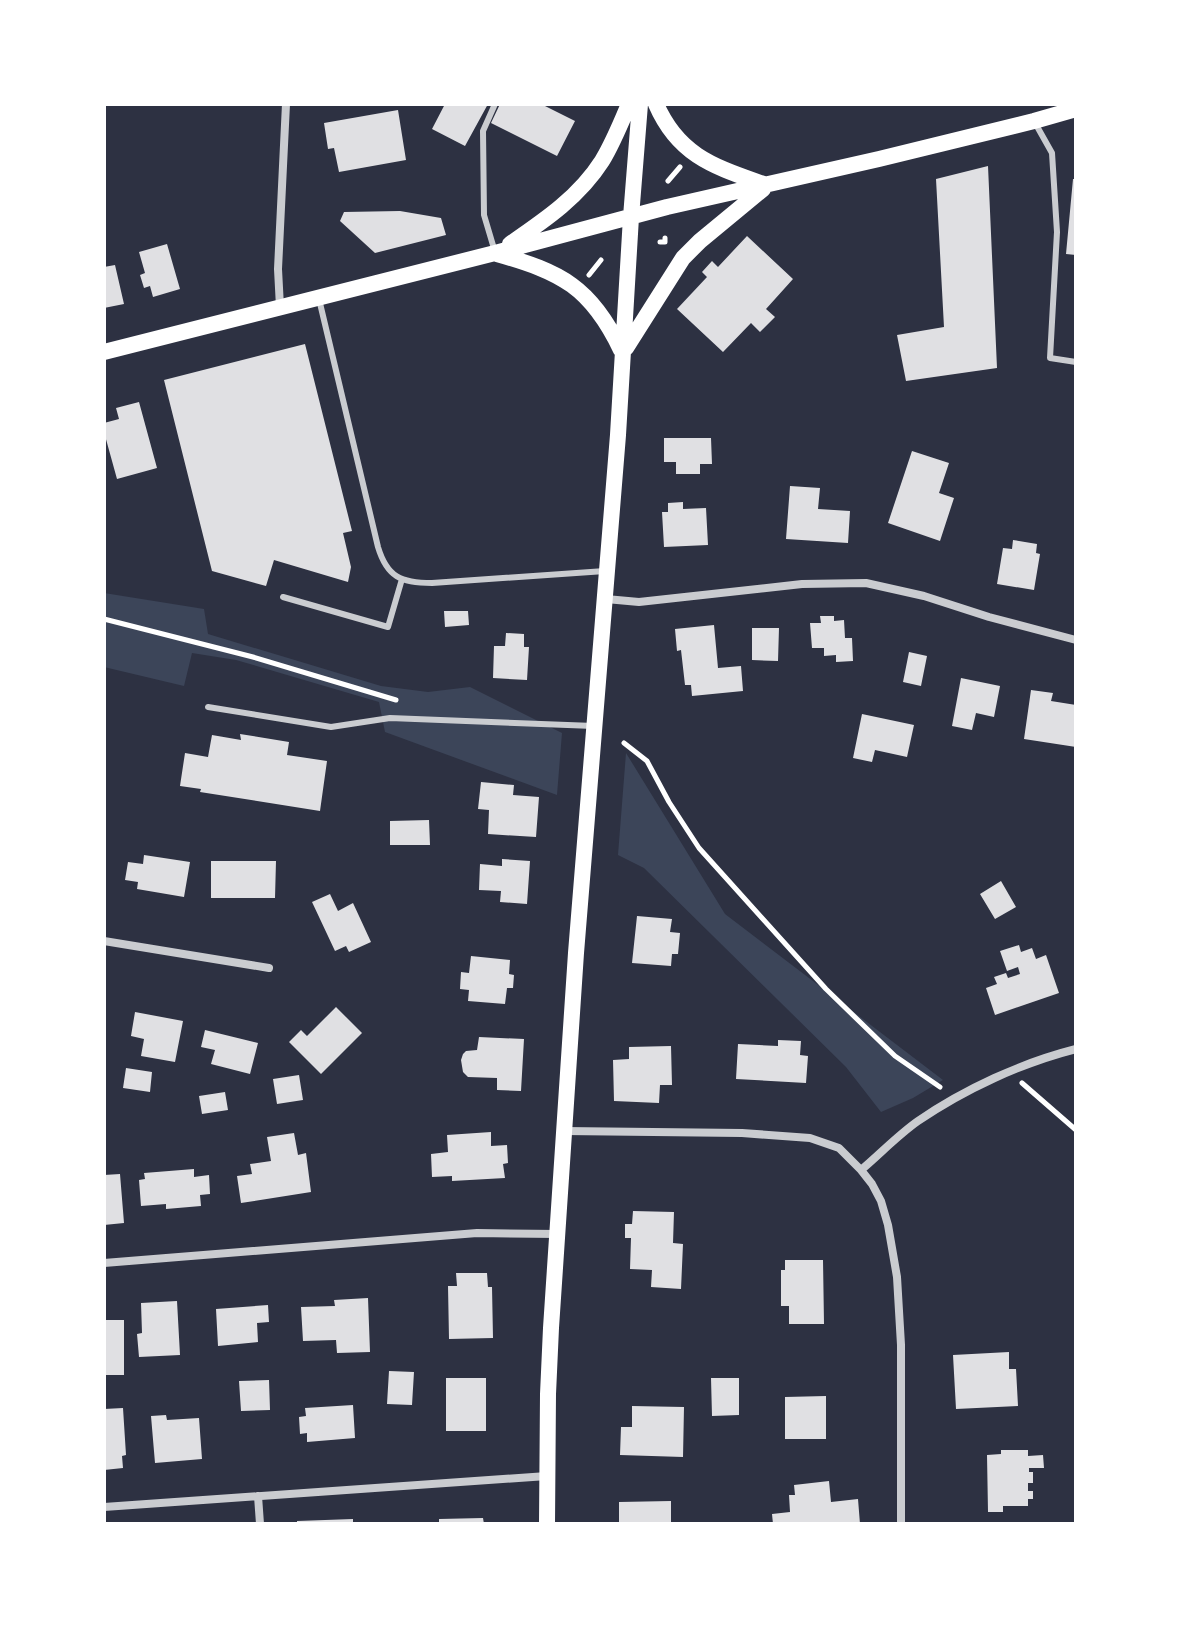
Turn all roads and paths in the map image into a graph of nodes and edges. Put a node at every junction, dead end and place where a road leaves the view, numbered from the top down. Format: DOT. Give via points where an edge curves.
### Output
graph roads {
  1 [pos="286,104"];
  2 [pos="495,104"];
  3 [pos="629,104"];
  4 [pos="640,104"];
  5 [pos="656,104"];
  6 [pos="1076,109"];
  7 [pos="1034,121"];
  8 [pos="682,165"];
  9 [pos="668,181"];
  10 [pos="768,185"];
  11 [pos="631,217"];
  12 [pos="495,253"];
  13 [pos="603,258"];
  14 [pos="588,276"];
  15 [pos="318,298"];
  16 [pos="280,308"];
  17 [pos="104,352"];
  18 [pos="623,353"];
  19 [pos="1076,362"];
  20 [pos="608,570"];
  21 [pos="402,579"];
  22 [pos="283,597"];
  23 [pos="606,599"];
  24 [pos="104,619"];
  25 [pos="1076,640"];
  26 [pos="406,703"];
  27 [pos="208,707"];
  28 [pos="595,726"];
  29 [pos="624,743"];
  30 [pos="104,941"];
  31 [pos="269,968"];
  32 [pos="1076,1049"];
  33 [pos="1009,1072"];
  34 [pos="955,1098"];
  35 [pos="1076,1130"];
  36 [pos="564,1131"];
  37 [pos="861,1170"];
  38 [pos="558,1234"];
  39 [pos="104,1263"];
  40 [pos="547,1476"];
  41 [pos="258,1496"];
  42 [pos="104,1507"];
  43 [pos="260,1524"];
  44 [pos="547,1524"];
  45 [pos="901,1524"];
  1 -- 16 [label="street"];
  2 -- 12 [label="lane" via="483,131 484,215"];
  3 -- 12 [label="main road" via="602,160 579,190"];
  4 -- 11 [label="main road"];
  5 -- 10 [label="main road" via="687,150 717,168"];
  6 -- 7 [label="main road"];
  7 -- 10 [label="main road"];
  7 -- 19 [label="lane" via="1052,153 1057,232 1050,358"];
  8 -- 9 [label="path"];
  10 -- 11 [label="main road"];
  10 -- 18 [label="main road" via="683,258"];
  11 -- 12 [label="main road"];
  11 -- 18 [label="main road"];
  12 -- 15 [label="main road"];
  12 -- 18 [label="main road" via="538,265 578,289 605,319"];
  13 -- 14 [label="path"];
  15 -- 16 [label="main road"];
  15 -- 21 [label="lane" via="378,547 386,568"];
  16 -- 17 [label="main road"];
  18 -- 20 [label="main road"];
  20 -- 21 [label="lane" via="432,583"];
  20 -- 23 [label="main road"];
  21 -- 22 [label="lane" via="388,627"];
  23 -- 25 [label="street" via="639,602 802,584 866,583"];
  23 -- 28 [label="main road"];
  24 -- 26 [label="path"];
  27 -- 28 [label="lane" via="331,727 390,718"];
  28 -- 36 [label="main road"];
  29 -- 34 [label="path" via="647,761 699,848 826,989 895,1056"];
  30 -- 31 [label="street"];
  32 -- 33 [label="street"];
  33 -- 34 [label="street"];
  33 -- 35 [label="path"];
  34 -- 37 [label="street"];
  36 -- 37 [label="street" via="810,1138 839,1148"];
  36 -- 38 [label="main road"];
  37 -- 45 [label="street" via="881,1201 897,1277"];
  38 -- 39 [label="street" via="477,1233"];
  38 -- 40 [label="main road"];
  40 -- 41 [label="street"];
  40 -- 44 [label="main road"];
  41 -- 42 [label="street"];
  41 -- 43 [label="street"];
}
